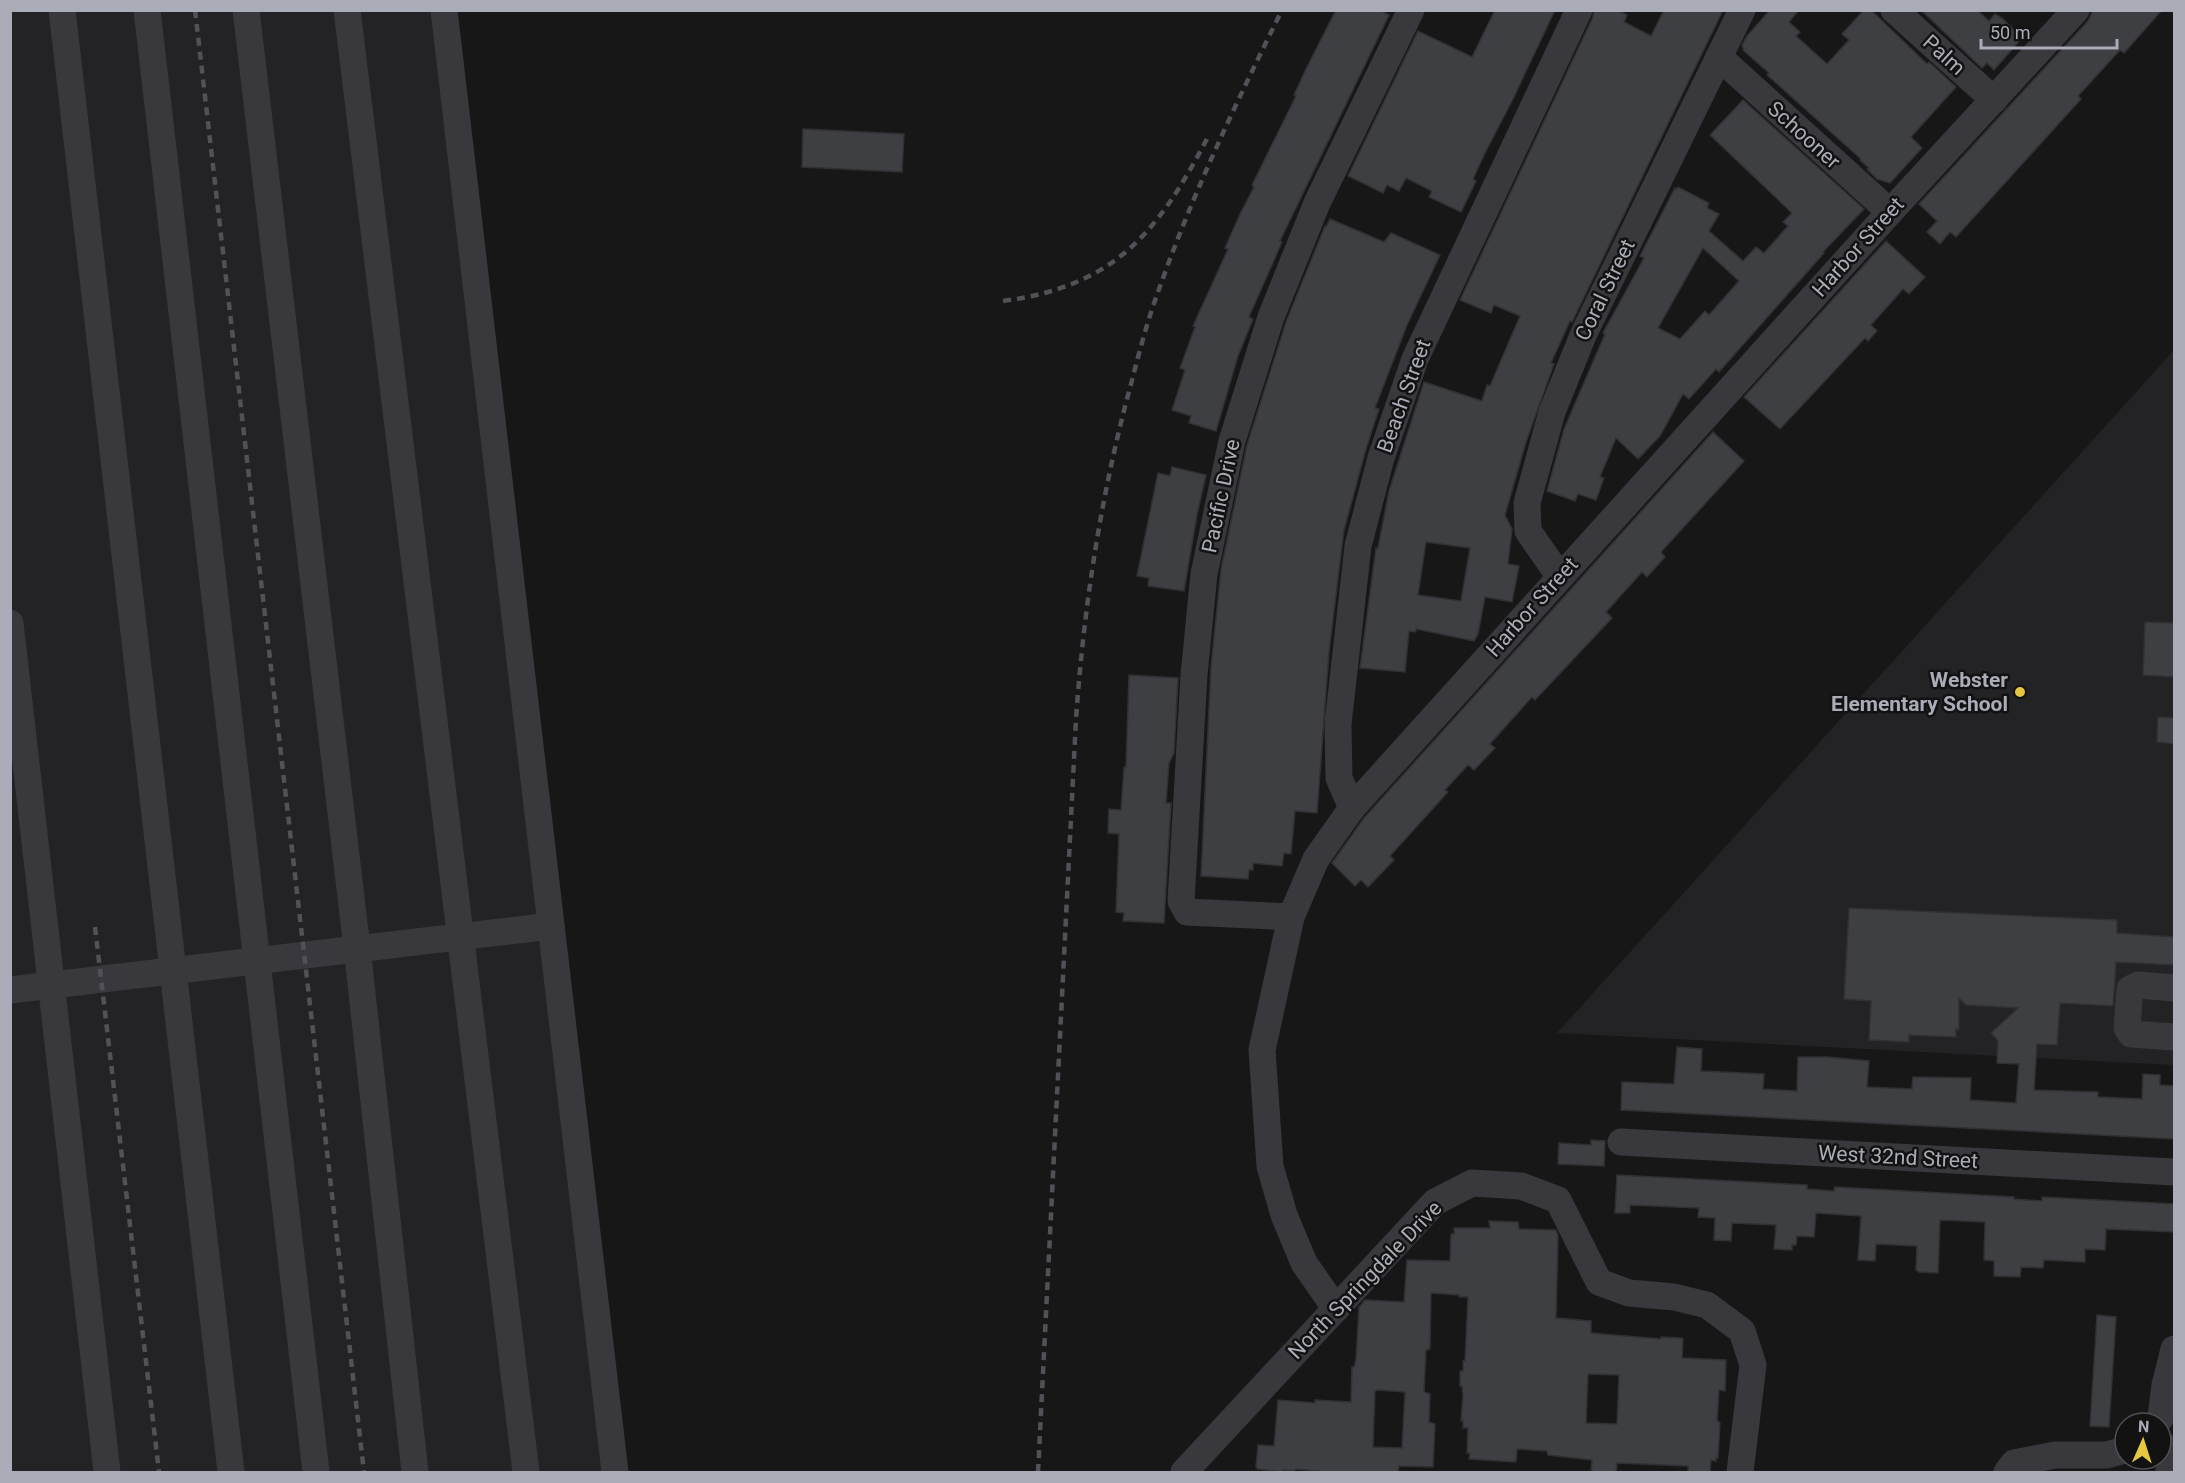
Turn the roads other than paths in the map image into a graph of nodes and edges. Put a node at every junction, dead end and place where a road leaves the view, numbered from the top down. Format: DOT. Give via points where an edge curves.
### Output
graph roads {
  1 [pos="62,10"];
  2 [pos="147,10"];
  3 [pos="246,10"];
  4 [pos="347,10"];
  5 [pos="444,10"];
  6 [pos="1411,10"];
  7 [pos="1579,10"];
  8 [pos="1742,10"];
  9 [pos="1894,10"];
  10 [pos="2076,10"];
  11 [pos="1719,57"];
  12 [pos="1994,100"];
  13 [pos="1890,212"];
  14 [pos="1560,577"];
  15 [pos="10,623"];
  16 [pos="1352,808"];
  17 [pos="1291,917"];
  18 [pos="551,926"];
  19 [pos="460,936"];
  20 [pos="357,948"];
  21 [pos="257,959"];
  22 [pos="174,970"];
  23 [pos="52,985"];
  24 [pos="2175,988"];
  25 [pos="10,990"];
  26 [pos="2175,1037"];
  27 [pos="1621,1142"];
  28 [pos="2175,1172"];
  29 [pos="1336,1309"];
  30 [pos="2175,1349"];
  31 [pos="2161,1411"];
  32 [pos="2113,1459"];
  33 [pos="107,1473"];
  34 [pos="231,1473"];
  35 [pos="316,1473"];
  36 [pos="415,1473"];
  37 [pos="526,1473"];
  38 [pos="615,1473"];
  39 [pos="1184,1473"];
  40 [pos="1740,1473"];
  41 [pos="2007,1473"];
  1 -- 22 [label="street"];
  2 -- 21 [label="street"];
  3 -- 20 [label="street"];
  4 -- 19 [label="street"];
  5 -- 18 [label="street"];
  6 -- 17 [label="street, Pacific Drive" via="1317,202 1271,317 1232,441 1204,574 1181,901 1187,912"];
  7 -- 16 [label="street, Beach Street" via="1415,359 1381,458 1358,546 1338,724 1339,778"];
  8 -- 11 [label="street, Coral Street"];
  9 -- 12 [label="street, Palm"];
  10 -- 12 [label="street, Harbor Street"];
  11 -- 13 [label="street, Schooner"];
  11 -- 14 [label="street, Coral Street" via="1584,333 1549,422 1527,503 1527,531"];
  12 -- 13 [label="street, Harbor Street"];
  13 -- 14 [label="street, Harbor Street"];
  14 -- 16 [label="street, Harbor Street"];
  15 -- 23 [label="street"];
  16 -- 17 [label="street, Harbor Street" via="1316,860"];
  17 -- 29 [label="street, Harbor Street" via="1262,1050 1270,1166 1304,1263"];
  18 -- 19 [label="street"];
  18 -- 38 [label="street"];
  19 -- 20 [label="street"];
  19 -- 37 [label="street"];
  20 -- 21 [label="street"];
  20 -- 36 [label="street"];
  21 -- 22 [label="street"];
  21 -- 35 [label="street"];
  22 -- 23 [label="street"];
  22 -- 34 [label="street"];
  23 -- 25 [label="street"];
  23 -- 33 [label="street"];
  24 -- 26 [label="street" via="2130,988 2127,1028 2131,1034"];
  27 -- 28 [label="street, West 32nd Street"];
  29 -- 39 [label="street, North Springdale Drive"];
  29 -- 40 [label="street, North Springdale Drive" via="1435,1202 1472,1183 1521,1186 1558,1200 1599,1282 1629,1293 1707,1305 1742,1331 1753,1365"];
  30 -- 31 [label="street"];
  32 -- 41 [label="street" via="2055,1455 2014,1463"];
}
